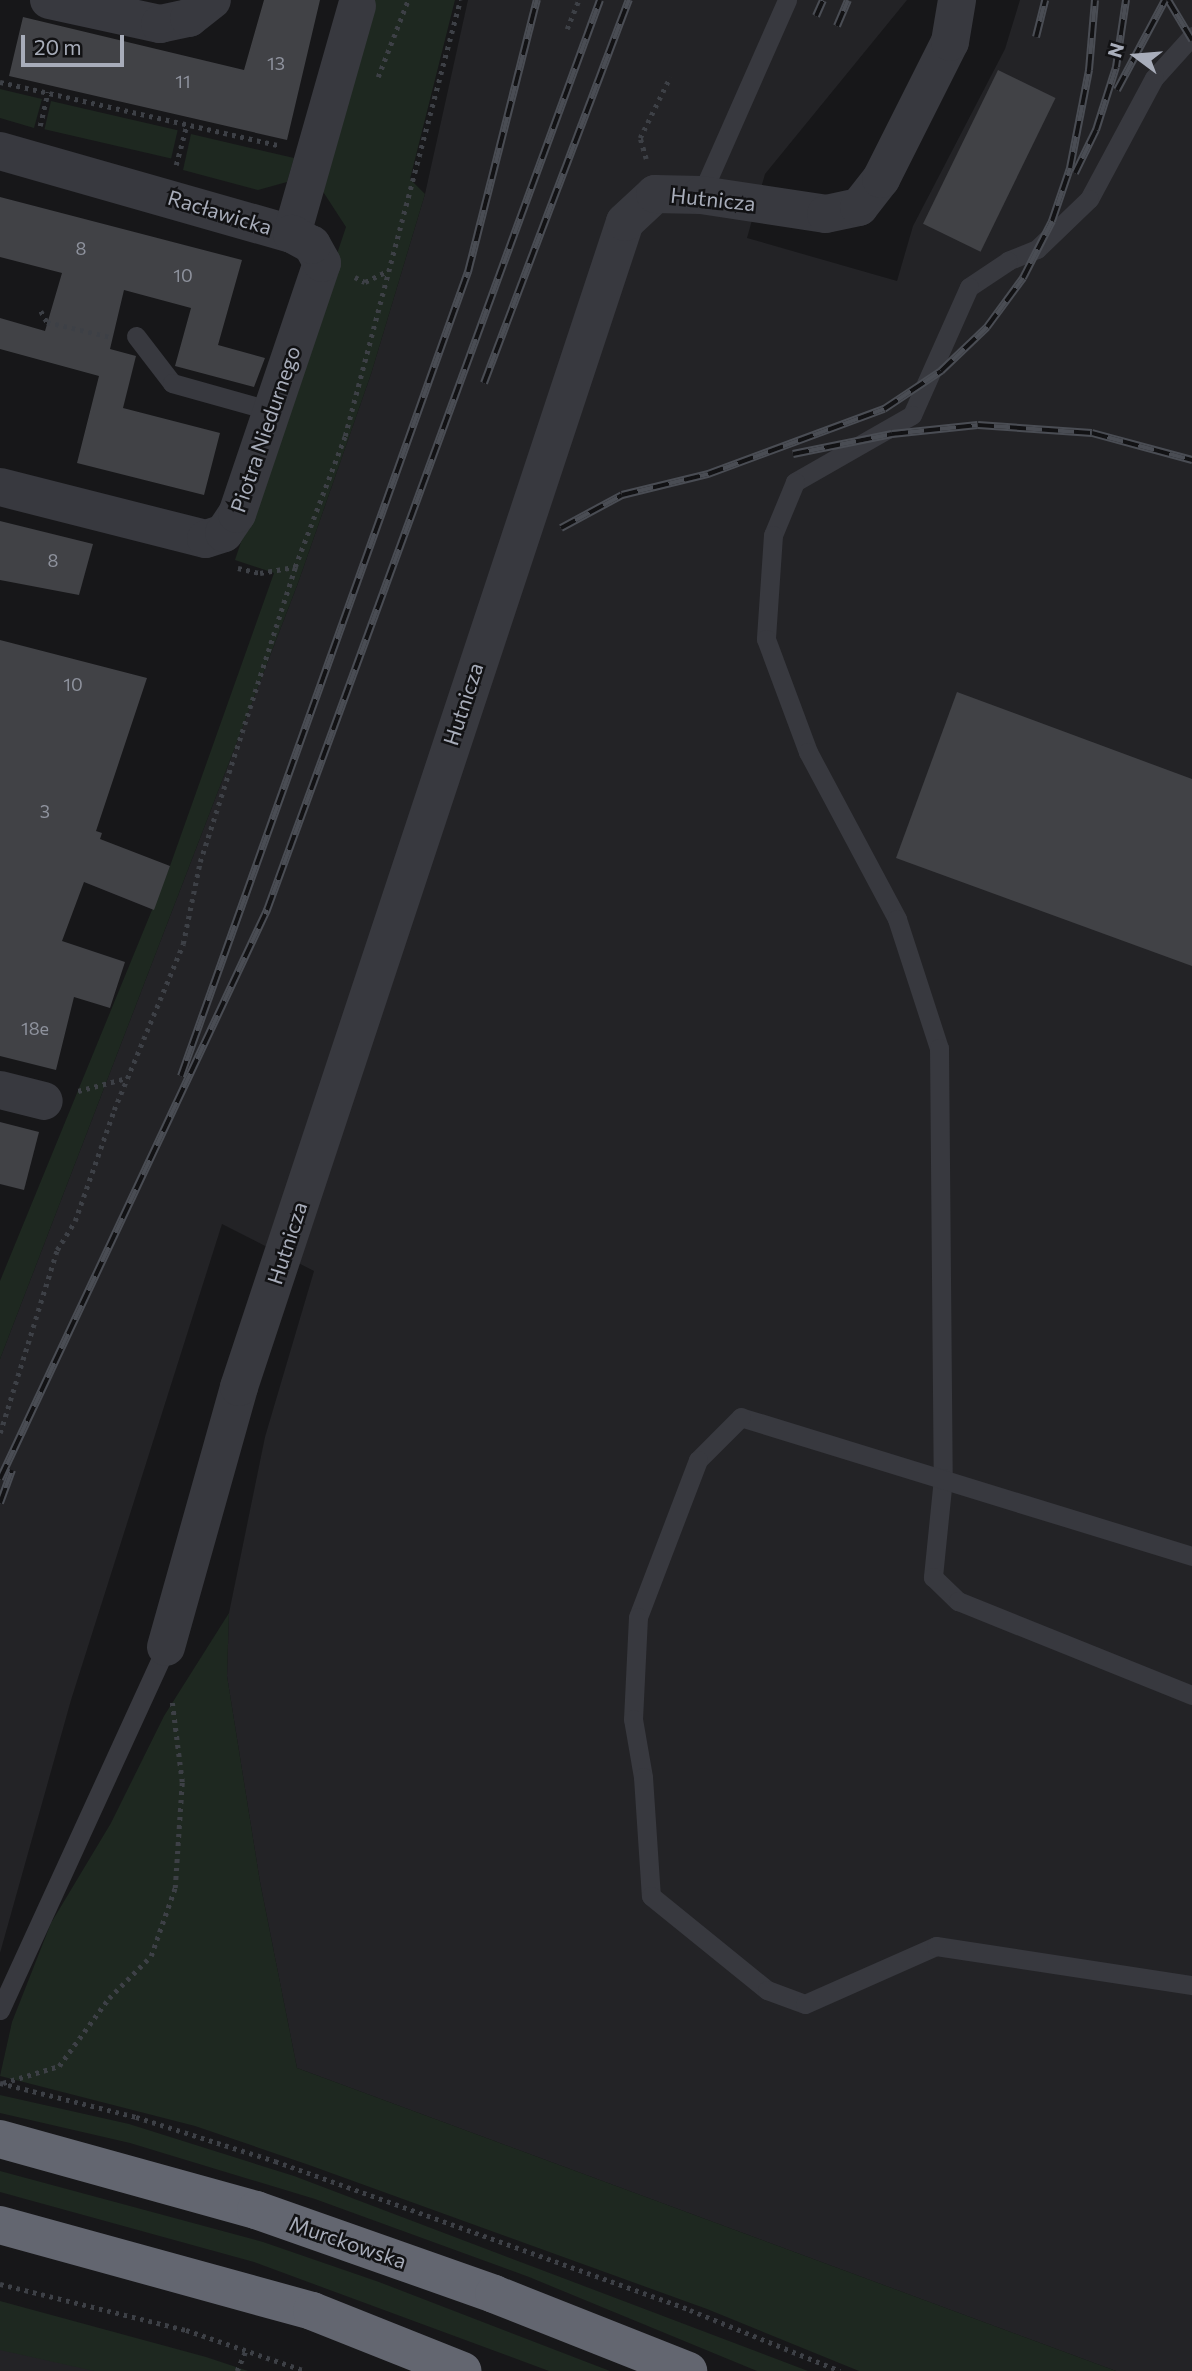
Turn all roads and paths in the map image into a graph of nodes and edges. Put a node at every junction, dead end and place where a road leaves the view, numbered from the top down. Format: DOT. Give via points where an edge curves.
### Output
graph roads {
  1 [pos="49,0"];
  2 [pos="212,0"];
  3 [pos="408,0"];
  4 [pos="460,0"];
  5 [pos="579,0"];
  6 [pos="787,0"];
  7 [pos="957,0"];
  8 [pos="358,3"];
  9 [pos="403,12"];
  10 [pos="567,29"];
  11 [pos="1192,36"];
  12 [pos="670,77"];
  13 [pos="0,82"];
  14 [pos="48,92"];
  15 [pos="40,125"];
  16 [pos="640,138"];
  17 [pos="289,148"];
  18 [pos="0,151"];
  19 [pos="701,195"];
  20 [pos="292,234"];
  21 [pos="41,311"];
  22 [pos="136,336"];
  23 [pos="272,411"];
  24 [pos="0,487"];
  25 [pos="128,1078"];
  26 [pos="0,1090"];
  27 [pos="44,1101"];
  28 [pos="0,1433"];
  29 [pos="943,1478"];
  30 [pos="1192,1556"];
  31 [pos="166,1647"];
  32 [pos="1192,1695"];
  33 [pos="1192,1985"];
  34 [pos="0,2010"];
  35 [pos="1,2084"];
  36 [pos="0,2139"];
  37 [pos="0,2225"];
  38 [pos="0,2284"];
  39 [pos="246,2350"];
  40 [pos="237,2371"];
  41 [pos="306,2371"];
  42 [pos="463,2371"];
  43 [pos="688,2371"];
  44 [pos="840,2371"];
  1 -- 2 [label="street" via="160,24 189,18"];
  3 -- 9 [label="path"];
  4 -- 25 [label="path" via="345,436 295,567 200,862 183,944"];
  5 -- 10 [label="path"];
  6 -- 19 [label="lane"];
  7 -- 19 [label="street, Hutnicza" via="950,42 881,179 859,207 826,214"];
  8 -- 20 [label="street, Racławicka"];
  11 -- 29 [label="lane" via="1154,78 1089,199 1037,249 1008,261 969,288 912,415 795,482 773,535 766,639 808,752 897,919 939,1048"];
  12 -- 16 [label="path"];
  13 -- 14 [label="path"];
  14 -- 15 [label="path"];
  14 -- 17 [label="path"];
  18 -- 20 [label="street, Racławicka"];
  19 -- 31 [label="street, Hutnicza" via="655,194 625,222 239,1387"];
  20 -- 23 [label="street, Piotra Niedurnego" via="312,245 322,263"];
  21 -- 22 [label="path" via="47,322 104,338"];
  22 -- 23 [label="lane" via="172,383"];
  23 -- 24 [label="street, Piotra Niedurnego" via="237,514 224,533 206,539"];
  25 -- 27 [label="path"];
  25 -- 28 [label="path" via="75,1221 57,1250"];
  26 -- 27 [label="street"];
  29 -- 30 [label="lane"];
  29 -- 32 [label="lane" via="933,1577 958,1601"];
  29 -- 33 [label="lane" via="741,1418 698,1460 638,1617 633,1719 643,1777 651,1896 767,1990 805,2004 936,1946"];
  31 -- 34 [label="lane"];
  31 -- 35 [label="path" via="182,1782 175,1888 151,1956 109,1998 59,2066"];
  35 -- 44 [label="path" via="136,2116 275,2161 690,2310"];
  36 -- 43 [label="highway, Murckowska" via="256,2210 494,2294"];
  37 -- 42 [label="highway" via="312,2311"];
  38 -- 39 [label="path" via="145,2319"];
  39 -- 40 [label="path"];
  39 -- 41 [label="path"];
}
